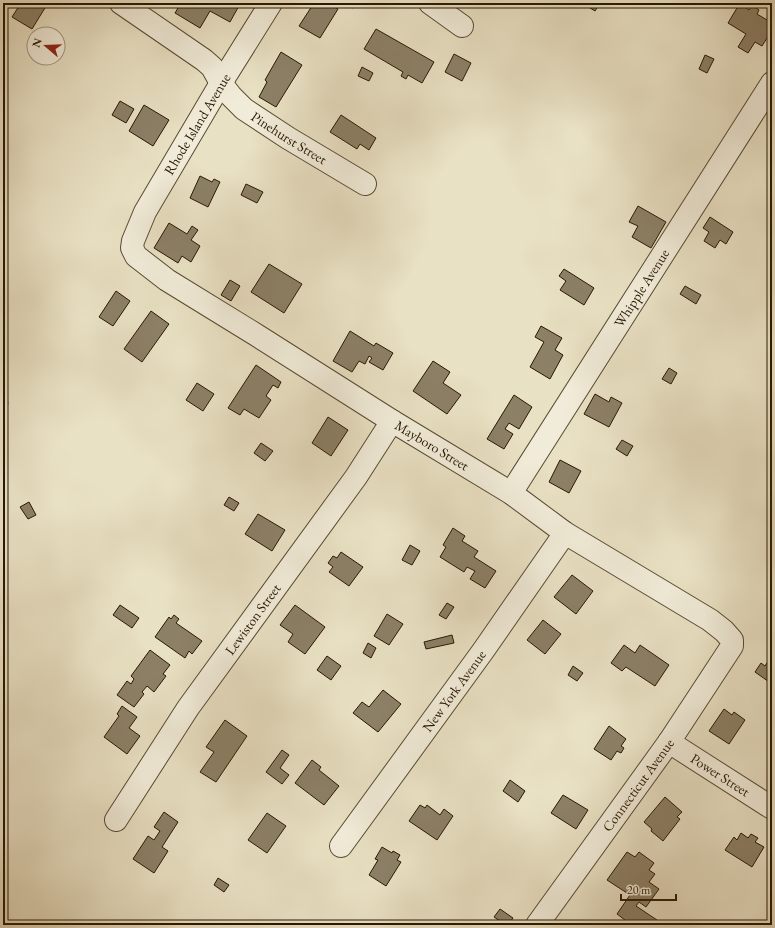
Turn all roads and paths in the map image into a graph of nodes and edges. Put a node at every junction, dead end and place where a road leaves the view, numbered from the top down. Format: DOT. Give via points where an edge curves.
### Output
graph roads {
  1 [pos="121,3"];
  2 [pos="271,3"];
  3 [pos="430,3"];
  4 [pos="462,26"];
  5 [pos="221,83"];
  6 [pos="772,83"];
  7 [pos="365,184"];
  8 [pos="132,248"];
  9 [pos="392,421"];
  10 [pos="512,493"];
  11 [pos="565,533"];
  12 [pos="732,642"];
  13 [pos="669,742"];
  14 [pos="772,808"];
  15 [pos="116,820"];
  16 [pos="340,846"];
  17 [pos="537,925"];
  1 -- 5 [label="street, Pinehurst Street" via="204,60 212,67"];
  2 -- 5 [label="street, Rhode Island Avenue"];
  3 -- 4 [label="street"];
  5 -- 7 [label="street, Pinehurst Street" via="244,109"];
  5 -- 8 [label="street, Rhode Island Avenue" via="145,212"];
  6 -- 10 [label="street, Whipple Avenue"];
  8 -- 9 [label="street, Mayboro Street" via="136,256 167,280"];
  9 -- 10 [label="street, Mayboro Street"];
  9 -- 15 [label="street, Lewiston Street" via="356,477 188,708"];
  10 -- 11 [label="street, Mayboro Street"];
  11 -- 12 [label="street, Mayboro Street" via="710,620 724,631"];
  11 -- 16 [label="street, New York Avenue" via="483,651"];
  12 -- 13 [label="street, Connecticut Avenue" via="732,646"];
  13 -- 14 [label="street, Power Street"];
  13 -- 17 [label="street, Connecticut Avenue"];
}
